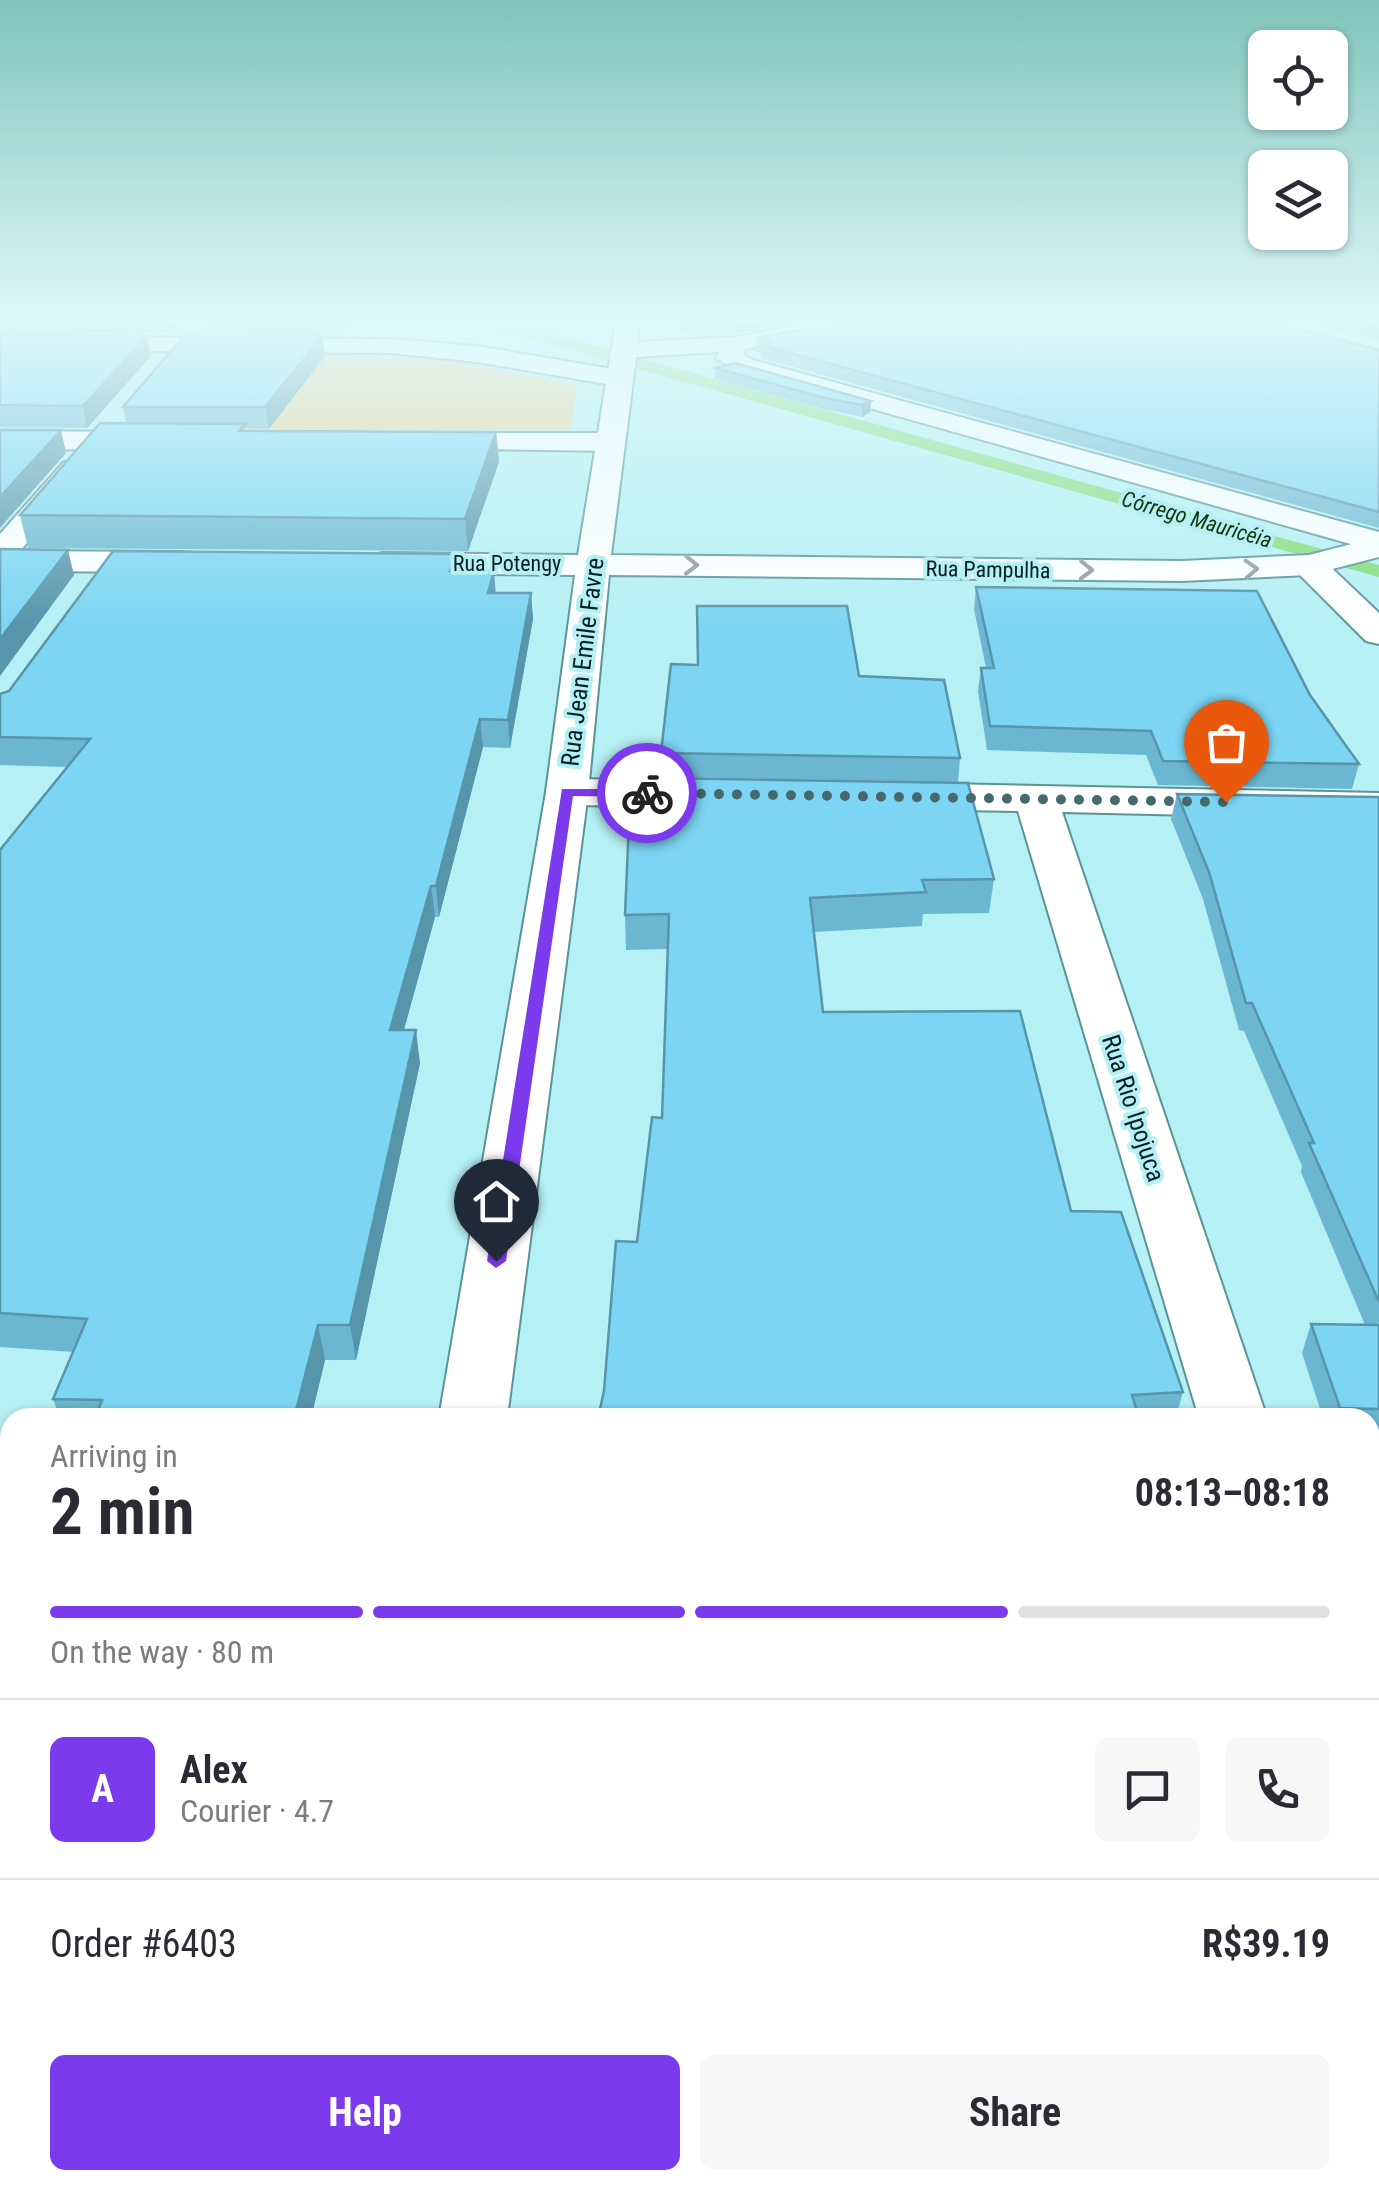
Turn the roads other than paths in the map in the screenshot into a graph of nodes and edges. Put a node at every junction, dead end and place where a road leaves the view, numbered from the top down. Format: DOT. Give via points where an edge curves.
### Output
graph roads {
  1 [pos="112,424"];
  2 [pos="613,424"];
  3 [pos="948,424"];
  4 [pos="0,440"];
  5 [pos="98,441"];
  6 [pos="194,441"];
  7 [pos="386,442"];
  8 [pos="610,442"];
  9 [pos="1373,547"];
  10 [pos="0,558"];
  11 [pos="107,561"];
  12 [pos="222,562"];
  13 [pos="357,562"];
  14 [pos="594,564"];
  15 [pos="1314,564"];
  16 [pos="86,591"];
  17 [pos="1379,633"];
  18 [pos="567,792"];
  19 [pos="762,794"];
  20 [pos="860,796"];
  21 [pos="1036,798"];
  22 [pos="1379,806"];
  23 [pos="475,1408"];
  24 [pos="1230,1408"];
  1 -- 5 [label="street"];
  2 -- 8 [label="street, Rua Jean Emile Favre"];
  3 -- 9 [label="street"];
  4 -- 5 [label="street"];
  5 -- 6 [label="street"];
  5 -- 10 [label="street"];
  7 -- 8 [label="street"];
  8 -- 14 [label="street, Rua Jean Emile Favre"];
  9 -- 15 [label="street, Rua Pampulha"];
  10 -- 11 [label="street"];
  11 -- 12 [label="street"];
  11 -- 16 [label="street"];
  13 -- 14 [label="street, Rua Potengy"];
  14 -- 15 [label="street, Rua Pampulha, one-way" via="1182,571"];
  14 -- 18 [label="street, Rua Jean Emile Favre"];
  15 -- 17 [label="street"];
  18 -- 19 [label="street"];
  18 -- 23 [label="street, Rua Jean Emile Favre"];
  20 -- 21 [label="street"];
  21 -- 22 [label="street"];
  21 -- 24 [label="street, Rua Rio Ipojuca"];
}
